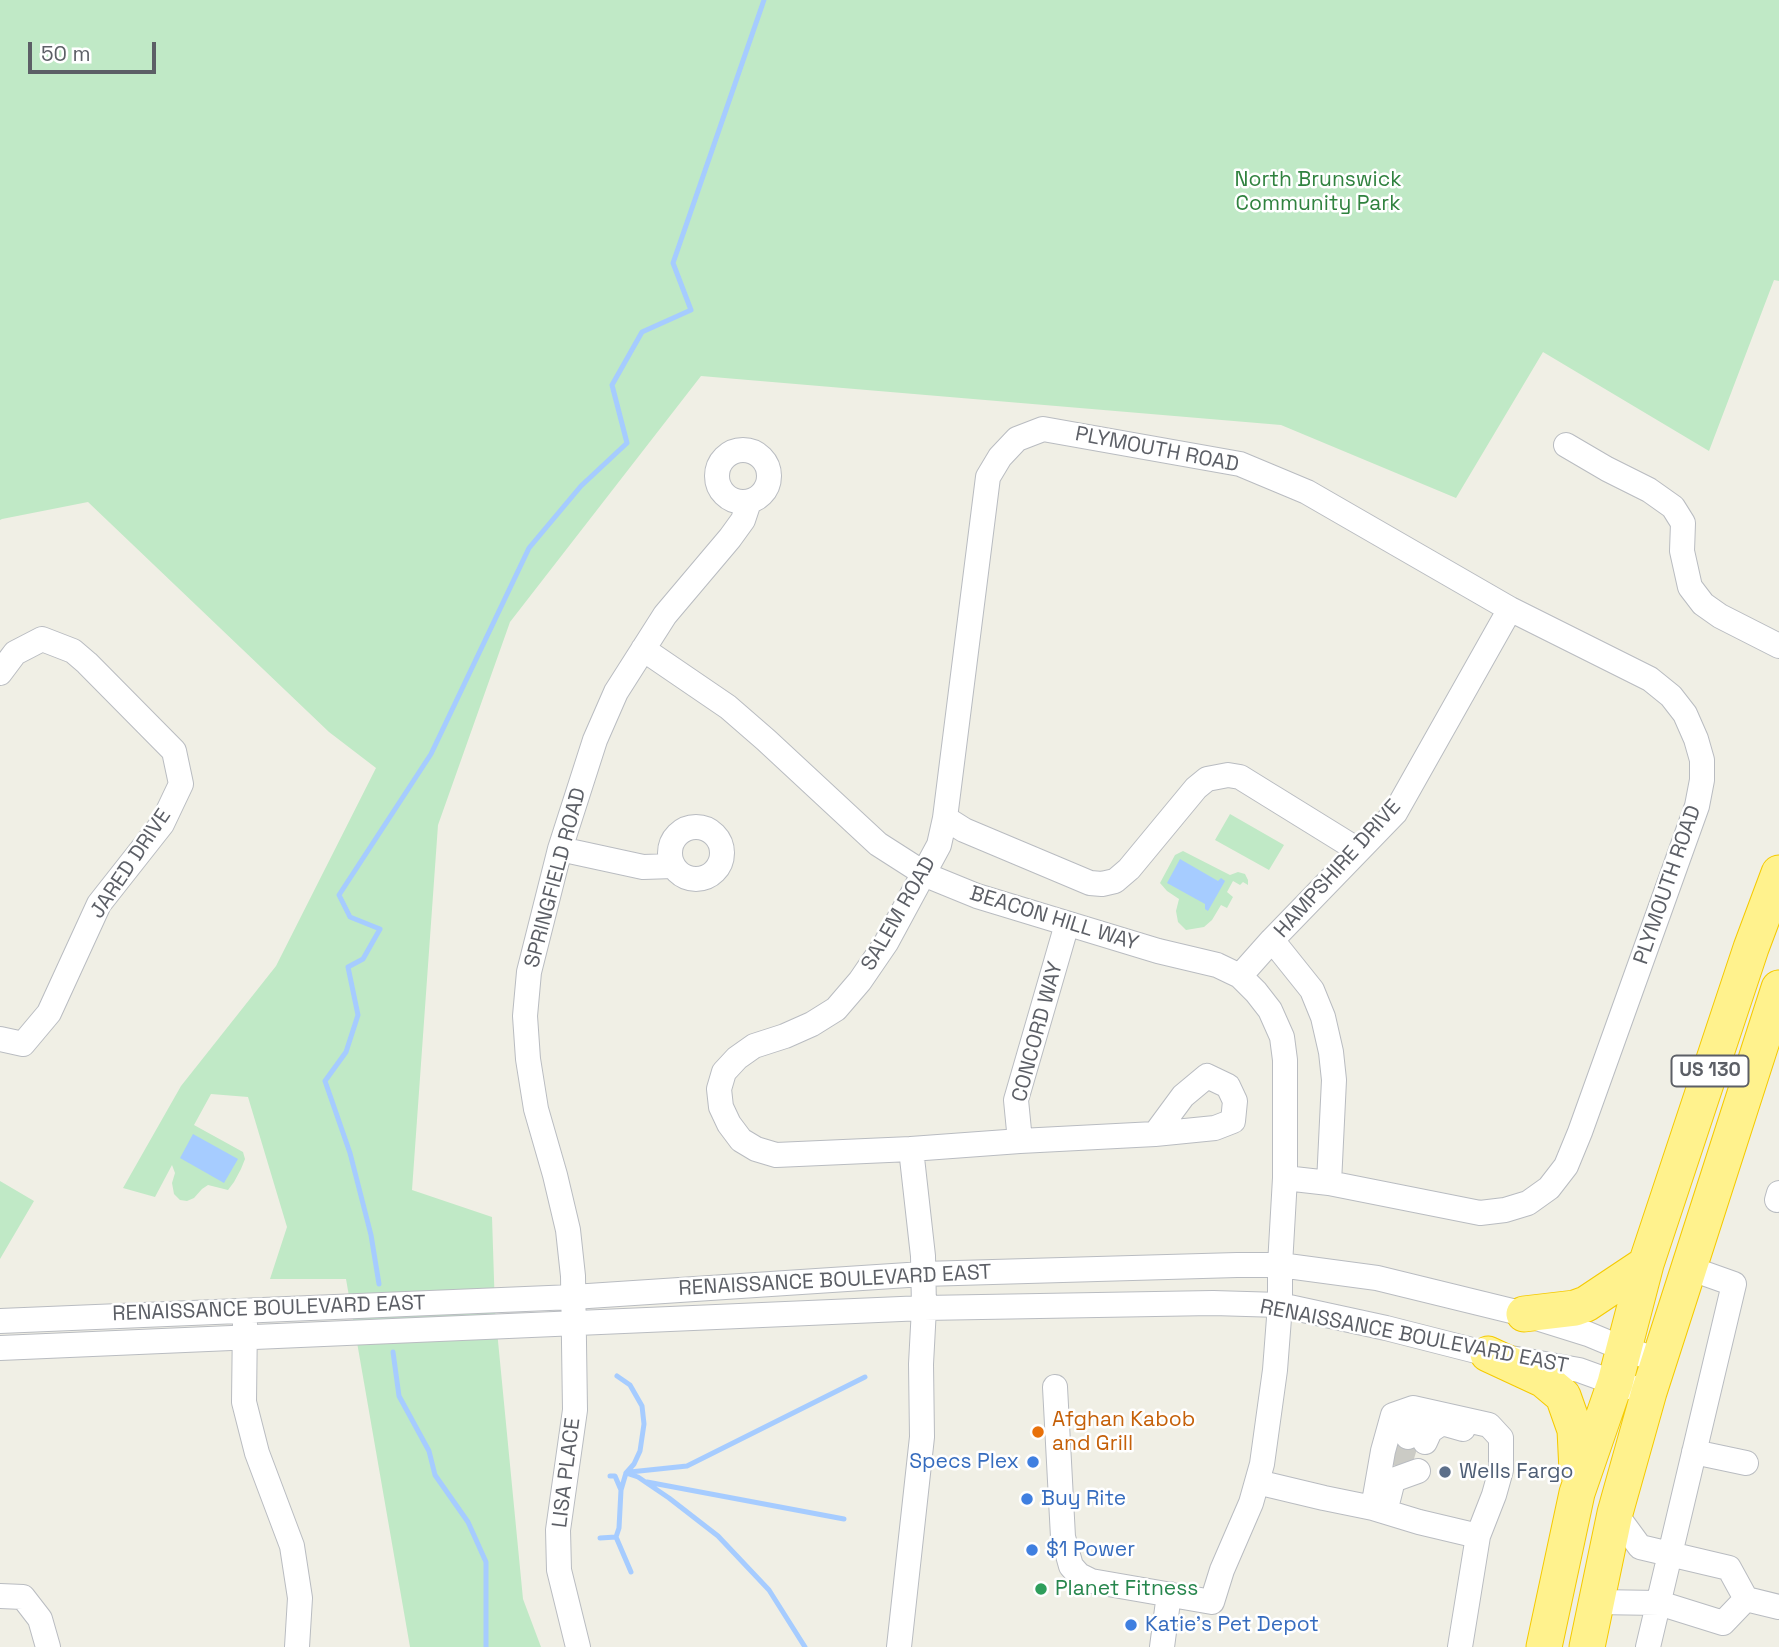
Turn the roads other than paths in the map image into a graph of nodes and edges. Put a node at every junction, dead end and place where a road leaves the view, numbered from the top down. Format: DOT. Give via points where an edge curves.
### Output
graph roads {
  1 [pos="1044,429"];
  2 [pos="1566,445"];
  3 [pos="749,502"];
  4 [pos="1510,609"];
  5 [pos="1779,646"];
  6 [pos="643,649"];
  7 [pos="0,673"];
  8 [pos="945,818"];
  9 [pos="560,849"];
  10 [pos="1358,850"];
  11 [pos="673,866"];
  12 [pos="924,873"];
  13 [pos="1779,873"];
  14 [pos="1066,924"];
  15 [pos="1272,940"];
  16 [pos="1240,976"];
  17 [pos="1779,988"];
  18 [pos="0,1039"];
  19 [pos="1155,1135"];
  20 [pos="1020,1141"];
  21 [pos="911,1149"];
  22 [pos="1286,1178"];
  23 [pos="1329,1184"];
  24 [pos="1646,1264"];
  25 [pos="1280,1265"];
  26 [pos="1689,1268"];
  27 [pos="923,1274"];
  28 [pos="573,1297"];
  29 [pos="1280,1306"];
  30 [pos="924,1308"];
  31 [pos="244,1309"];
  32 [pos="1524,1314"];
  33 [pos="0,1321"];
  34 [pos="573,1324"];
  35 [pos="245,1337"];
  36 [pos="0,1348"];
  37 [pos="1624,1349"];
  38 [pos="1488,1353"];
  39 [pos="1654,1376"];
  40 [pos="1615,1383"];
  41 [pos="1055,1387"];
  42 [pos="1419,1431"];
  43 [pos="1501,1438"];
  44 [pos="1694,1452"];
  45 [pos="1746,1463"];
  46 [pos="1402,1470"];
  47 [pos="1257,1482"];
  48 [pos="1577,1493"];
  49 [pos="1379,1510"];
  50 [pos="1615,1513"];
  51 [pos="1478,1536"];
  52 [pos="1670,1554"];
  53 [pos="1168,1594"];
  54 [pos="0,1596"];
  55 [pos="1746,1599"];
  56 [pos="1596,1602"];
  57 [pos="1659,1603"];
  58 [pos="1779,1607"];
  59 [pos="48,1647"];
  60 [pos="297,1647"];
  61 [pos="578,1647"];
  62 [pos="900,1647"];
  63 [pos="1162,1647"];
  64 [pos="1460,1647"];
  65 [pos="1544,1647"];
  66 [pos="1587,1647"];
  67 [pos="1648,1647"];
  1 -- 4 [label="street, PLYMOUTH ROAD" via="1240,464 1307,492"];
  1 -- 8 [label="street, SALEM ROAD" via="1017,439 988,477"];
  2 -- 5 [label="street" via="1673,507 1683,523 1682,551 1690,587 1720,616"];
  3 -- 6 [label="street, SPRINGFIELD ROAD" via="743,520"];
  4 -- 10 [label="street, HAMPSHIRE DRIVE" via="1395,813"];
  4 -- 23 [label="street, PLYMOUTH ROAD" via="1650,679 1671,696 1685,714 1702,760 1698,806 1580,1132 1566,1166 1549,1188 1528,1203 1480,1213"];
  6 -- 9 [label="street, SPRINGFIELD ROAD" via="616,692 595,740"];
  6 -- 12 [label="street, BEACON HILL WAY" via="728,707 878,844"];
  7 -- 18 [label="street, JARED DRIVE" via="15,653 42,639 74,651 174,751 181,784 162,824 99,904 49,1013 23,1044"];
  8 -- 10 [label="street" via="1090,883 1102,884 1115,881 1129,869 1196,788 1207,779 1228,775 1240,777"];
  8 -- 12 [label="street, SALEM ROAD" via="939,845"];
  9 -- 11 [label="street" via="643,867"];
  9 -- 28 [label="street, SPRINGFIELD ROAD" via="529,972 524,1016 536,1109 568,1230"];
  10 -- 15 [label="street, HAMPSHIRE DRIVE"];
  12 -- 14 [label="street, BEACON HILL WAY"];
  12 -- 21 [label="street, SALEM ROAD" via="886,943 836,1009 813,1024 754,1046 724,1072 719,1089 729,1124 741,1140 756,1149 776,1155"];
  13 -- 24 [label="highway, US 130"];
  14 -- 16 [label="street, BEACON HILL WAY" via="1217,965"];
  14 -- 20 [label="street, CONCORD WAY" via="1016,1100"];
  15 -- 16 [label="street, HAMPSHIRE DRIVE"];
  15 -- 23 [label="street" via="1312,990 1329,1040 1334,1080"];
  16 -- 22 [label="street, BEACON HILL WAY" via="1270,1010 1282,1037"];
  17 -- 26 [label="highway, US 130"];
  19 -- 20 [label="street, SALEM ROAD"];
  20 -- 21 [label="street, SALEM ROAD"];
  21 -- 27 [label="street"];
  22 -- 23 [label="street, PLYMOUTH ROAD"];
  22 -- 25 [label="street, BEACON HILL WAY"];
  24 -- 32 [label="highway" via="1586,1304"];
  24 -- 37 [label="highway, US 130"];
  25 -- 27 [label="street, RENAISSANCE BOULEVARD EAST"];
  25 -- 29 [label="street, BEACON HILL WAY"];
  25 -- 32 [label="street, RENAISSANCE BOULEVARD EAST" via="1377,1278"];
  26 -- 39 [label="highway, US 130"];
  26 -- 44 [label="street" via="1734,1284"];
  27 -- 28 [label="street, RENAISSANCE BOULEVARD EAST"];
  27 -- 30 [label="street"];
  28 -- 31 [label="street, RENAISSANCE BOULEVARD EAST"];
  28 -- 34 [label="street, LISA PLACE"];
  29 -- 30 [label="street, RENAISSANCE BOULEVARD EAST"];
  29 -- 38 [label="street, RENAISSANCE BOULEVARD EAST"];
  29 -- 47 [label="street, BEACON HILL WAY"];
  30 -- 34 [label="street, RENAISSANCE BOULEVARD EAST"];
  30 -- 62 [label="street" via="922,1437"];
  31 -- 33 [label="street, RENAISSANCE BOULEVARD EAST"];
  31 -- 35 [label="street"];
  32 -- 37 [label="street, RENAISSANCE BOULEVARD EAST"];
  34 -- 35 [label="street, RENAISSANCE BOULEVARD EAST"];
  34 -- 61 [label="street, LISA PLACE" via="575,1410 558,1530 559,1570"];
  35 -- 36 [label="street, RENAISSANCE BOULEVARD EAST"];
  35 -- 60 [label="street" via="244,1402 257,1453 292,1546 300,1598"];
  37 -- 39 [label="street, RENAISSANCE BOULEVARD EAST"];
  37 -- 40 [label="highway, US 130"];
  38 -- 40 [label="street, RENAISSANCE BOULEVARD EAST" via="1578,1370"];
  38 -- 48 [label="highway" via="1545,1380 1563,1396 1576,1430"];
  39 -- 40 [label="street, RENAISSANCE BOULEVARD EAST"];
  39 -- 50 [label="highway, US 130"];
  40 -- 48 [label="highway, US 130"];
  41 -- 53 [label="street" via="1063,1537 1071,1566 1091,1581"];
  42 -- 43 [label="street"];
  43 -- 49 [label="street" via="1489,1425 1413,1408 1393,1415 1383,1451"];
  43 -- 51 [label="street" via="1501,1470"];
  44 -- 45 [label="street"];
  44 -- 52 [label="street"];
  46 -- 49 [label="street"];
  47 -- 49 [label="street"];
  47 -- 53 [label="street, BEACON HILL WAY" via="1212,1602"];
  48 -- 65 [label="highway, US 130"];
  49 -- 51 [label="street"];
  50 -- 52 [label="street" via="1640,1546"];
  50 -- 56 [label="highway, US 130"];
  51 -- 64 [label="street"];
  52 -- 55 [label="street" via="1729,1568"];
  52 -- 57 [label="street"];
  53 -- 63 [label="street"];
  54 -- 59 [label="street" via="23,1597 40,1619"];
  55 -- 57 [label="street" via="1723,1623"];
  55 -- 58 [label="street"];
  56 -- 57 [label="street"];
  56 -- 66 [label="highway, US 130"];
  57 -- 67 [label="street"];
}
